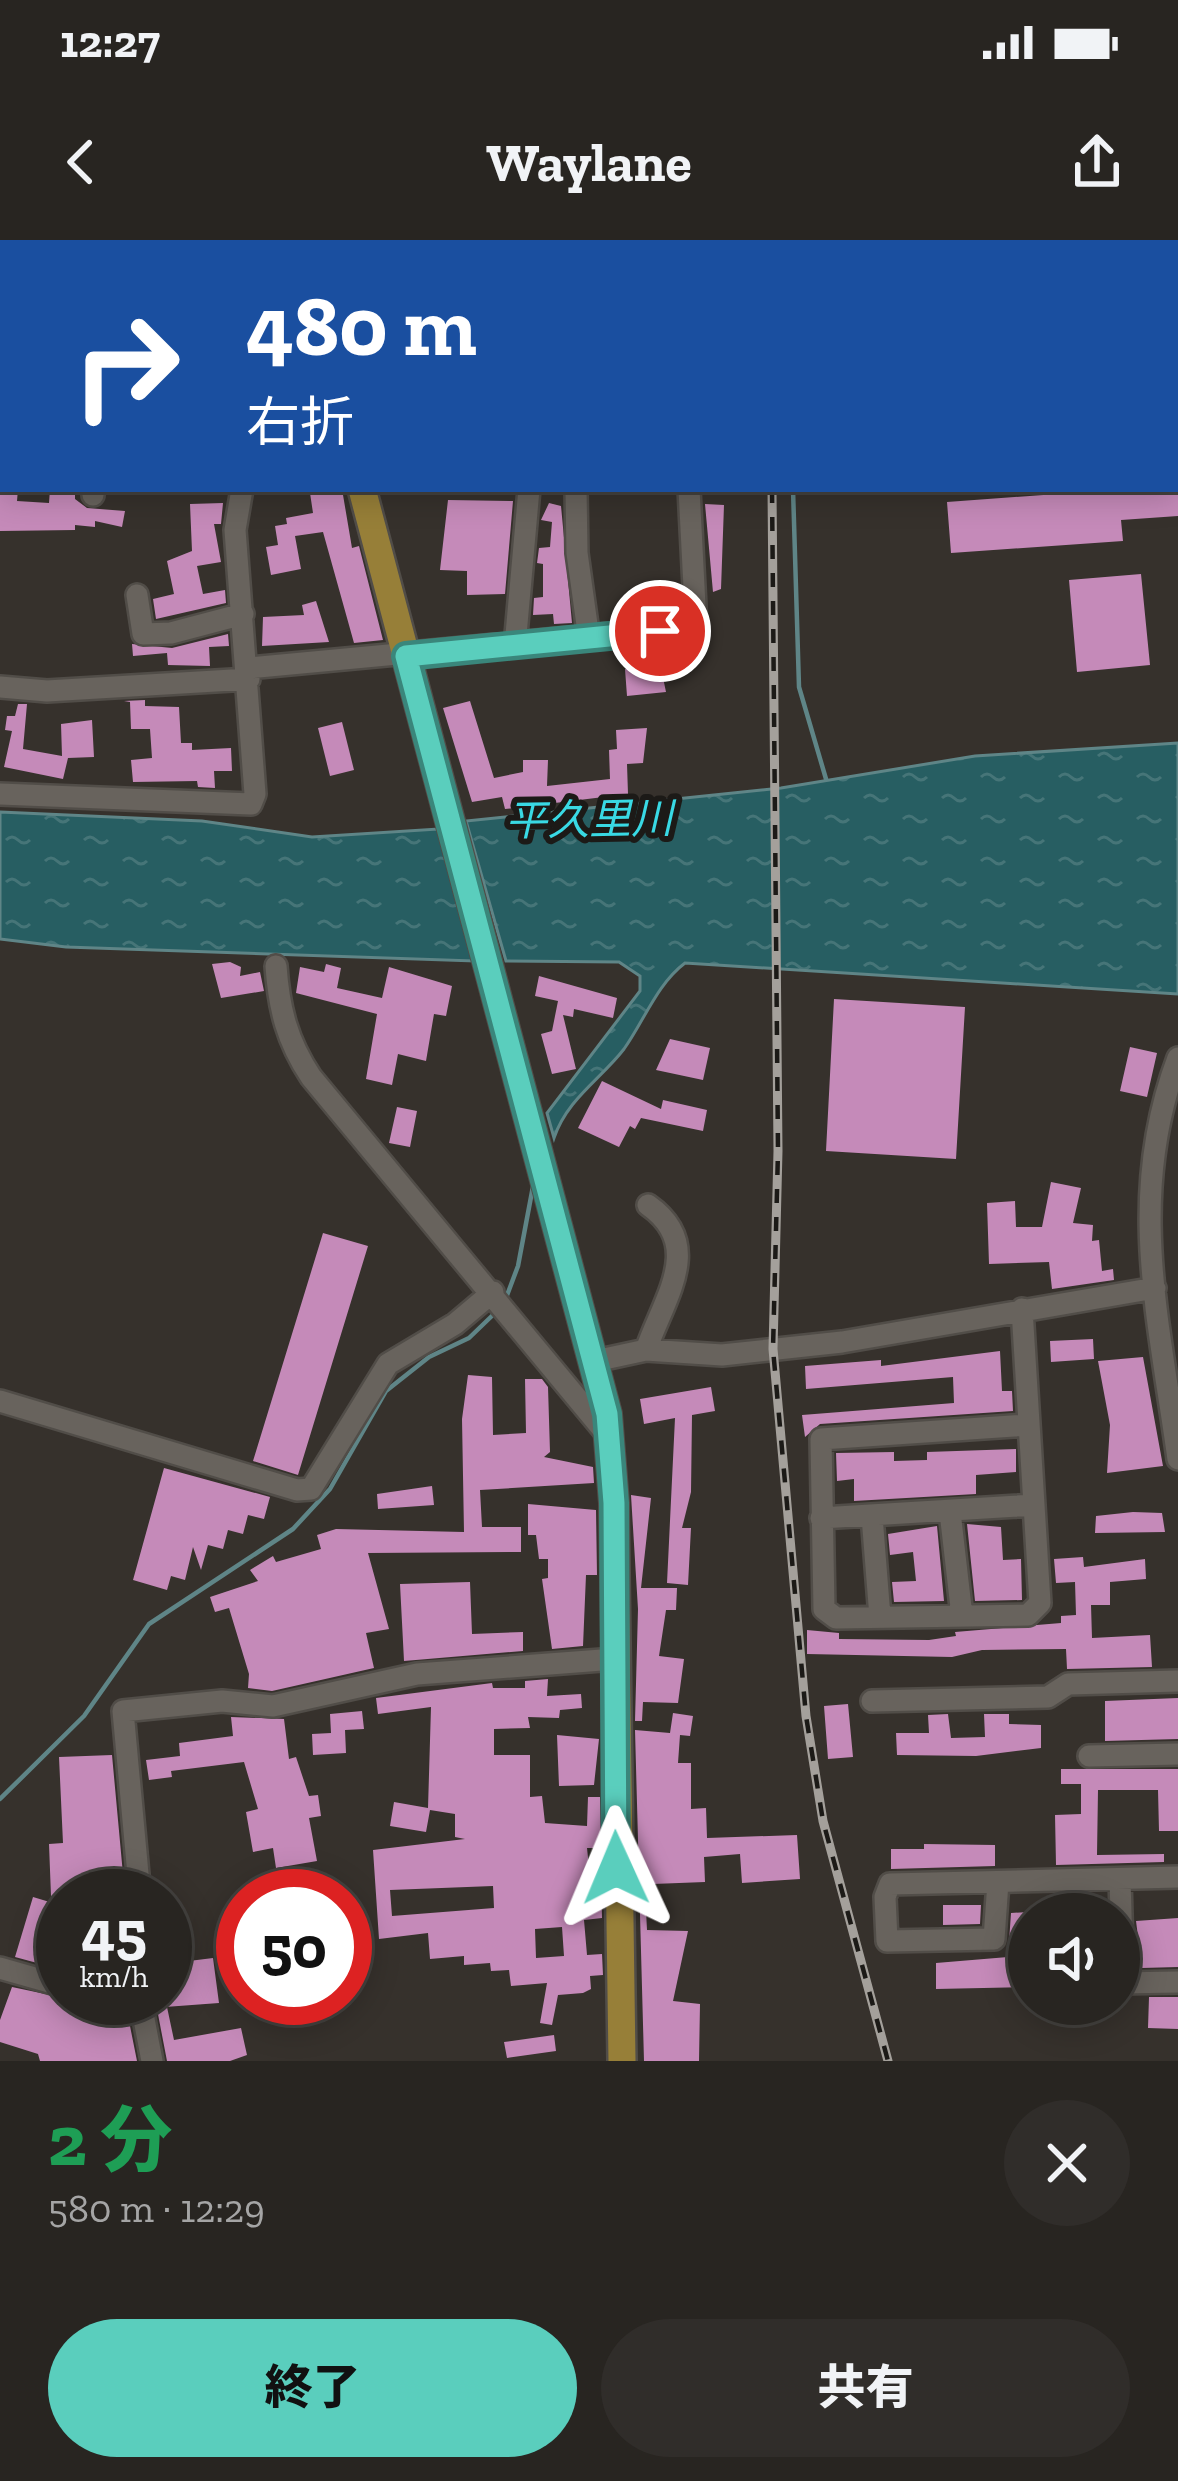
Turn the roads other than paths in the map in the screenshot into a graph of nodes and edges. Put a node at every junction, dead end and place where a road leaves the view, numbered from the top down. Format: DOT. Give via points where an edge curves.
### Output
graph roads {
  1 [pos="241,492"];
  2 [pos="363,492"];
  3 [pos="529,492"];
  4 [pos="576,492"];
  5 [pos="689,492"];
  6 [pos="137,595"];
  7 [pos="243,614"];
  8 [pos="589,639"];
  9 [pos="515,646"];
  10 [pos="406,656"];
  11 [pos="249,674"];
  12 [pos="0,688"];
  13 [pos="0,794"];
  14 [pos="276,966"];
  15 [pos="1178,1058"];
  16 [pos="648,1205"];
  17 [pos="1155,1288"];
  18 [pos="496,1295"];
  19 [pos="1022,1309"];
  20 [pos="646,1350"];
  21 [pos="595,1361"];
  22 [pos="0,1401"];
  23 [pos="1027,1425"];
  24 [pos="611,1439"];
  25 [pos="1178,1460"];
  26 [pos="1034,1505"];
  27 [pos="950,1512"];
  28 [pos="872,1516"];
  29 [pos="821,1518"];
  30 [pos="962,1616"];
  31 [pos="880,1617"];
  32 [pos="615,1659"];
  33 [pos="1178,1681"];
  34 [pos="872,1702"];
  35 [pos="1178,1754"];
  36 [pos="1089,1756"];
  37 [pos="138,1869"];
  38 [pos="1178,1877"];
  39 [pos="1120,1879"];
  40 [pos="998,1882"];
  41 [pos="1120,1893"];
  42 [pos="0,1968"];
  43 [pos="36,1978"];
  44 [pos="1178,1982"];
  45 [pos="1140,1983"];
  46 [pos="144,2025"];
  47 [pos="152,2061"];
  48 [pos="622,2061"];
  1 -- 7 [label="street" via="235,530"];
  2 -- 10 [label="main road"];
  3 -- 9 [label="street"];
  4 -- 8 [label="street"];
  5 -- 8 [label="street" via="695,626"];
  6 -- 7 [label="street" via="143,634"];
  7 -- 11 [label="street"];
  8 -- 9 [label="street"];
  9 -- 10 [label="street"];
  10 -- 11 [label="street"];
  10 -- 21 [label="main road"];
  11 -- 12 [label="street"];
  11 -- 13 [label="street" via="251,804"];
  14 -- 18 [label="street" via="291,1048 310,1077"];
  15 -- 17 [label="street" via="1151,1148"];
  16 -- 20 [label="street" via="676,1231 681,1252"];
  17 -- 19 [label="street"];
  17 -- 25 [label="street"];
  18 -- 22 [label="street" via="388,1364 311,1489"];
  18 -- 24 [label="street"];
  19 -- 20 [label="street" via="842,1342 722,1355"];
  19 -- 23 [label="street"];
  20 -- 21 [label="street"];
  21 -- 24 [label="main road"];
  23 -- 26 [label="street"];
  23 -- 29 [label="street" via="821,1439"];
  24 -- 32 [label="main road"];
  26 -- 27 [label="street"];
  26 -- 30 [label="street" via="1040,1603 1028,1615"];
  27 -- 28 [label="street"];
  27 -- 30 [label="street"];
  28 -- 29 [label="street"];
  28 -- 31 [label="street"];
  29 -- 31 [label="street" via="824,1609 836,1618"];
  30 -- 31 [label="street"];
  32 -- 37 [label="street" via="417,1674 273,1706 222,1701 123,1711"];
  32 -- 48 [label="main road"];
  33 -- 34 [label="street" via="1068,1684 1048,1696"];
  35 -- 36 [label="street"];
  38 -- 39 [label="street"];
  39 -- 40 [label="street"];
  39 -- 41 [label="street"];
  40 -- 40 [label="street" via="890,1884 886,1941 994,1940"];
  42 -- 43 [label="street"];
  44 -- 45 [label="street"];
  46 -- 47 [label="street"];
}
